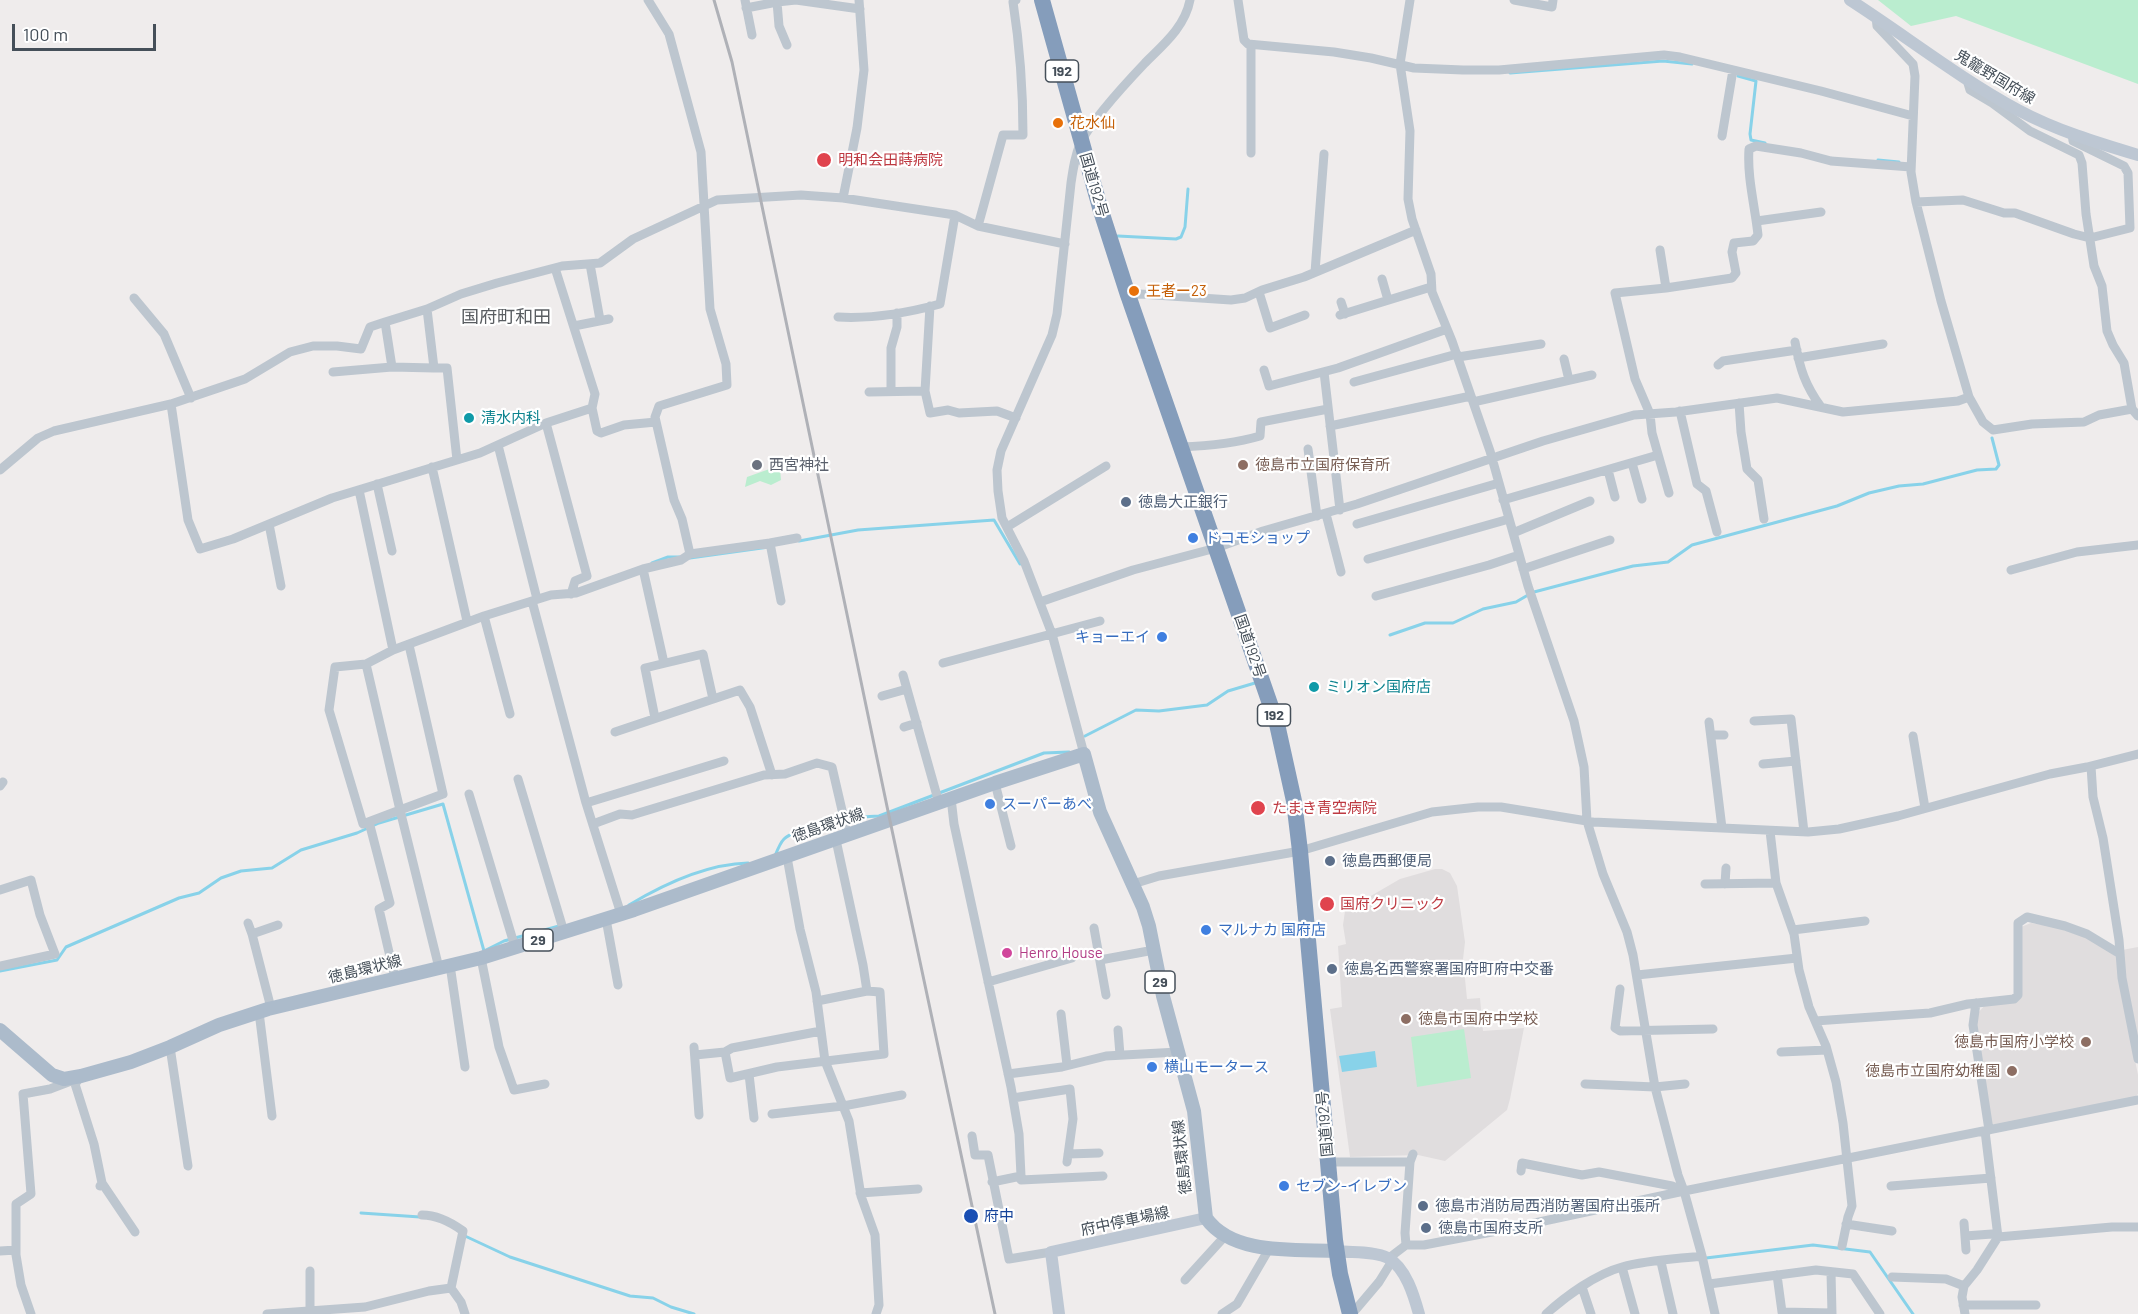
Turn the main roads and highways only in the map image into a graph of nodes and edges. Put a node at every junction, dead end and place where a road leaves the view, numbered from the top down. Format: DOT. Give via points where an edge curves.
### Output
graph roads {
  1 [pos="1042,0"];
  2 [pos="1850,0"];
  3 [pos="2138,155"];
  4 [pos="0,1030"];
  5 [pos="1206,1218"];
  6 [pos="1337,1251"];
  7 [pos="1059,1314"];
  8 [pos="1351,1314"];
  9 [pos="1419,1314"];
  1 -- 6 [label="highway, 国道192号 / 192" via="1128,295 1277,724 1300,851"];
  2 -- 3 [label="main road, 鬼籠野国府線" via="1967,80 2020,111"];
  4 -- 5 [label="main road, 徳島環状線 / 29" via="52,1075 64,1079 81,1076 131,1062 265,1010 481,958 513,941 606,919 620,911 787,857 844,829 1084,754 1100,812 1143,907 1194,1111"];
  5 -- 6 [label="main road" via="1226,1236 1269,1249"];
  5 -- 7 [label="main road, 府中停車場線" via="1051,1252"];
  6 -- 8 [label="highway, 国道192号 / 192"];
  6 -- 9 [label="main road" via="1390,1260 1405,1277"];
}
